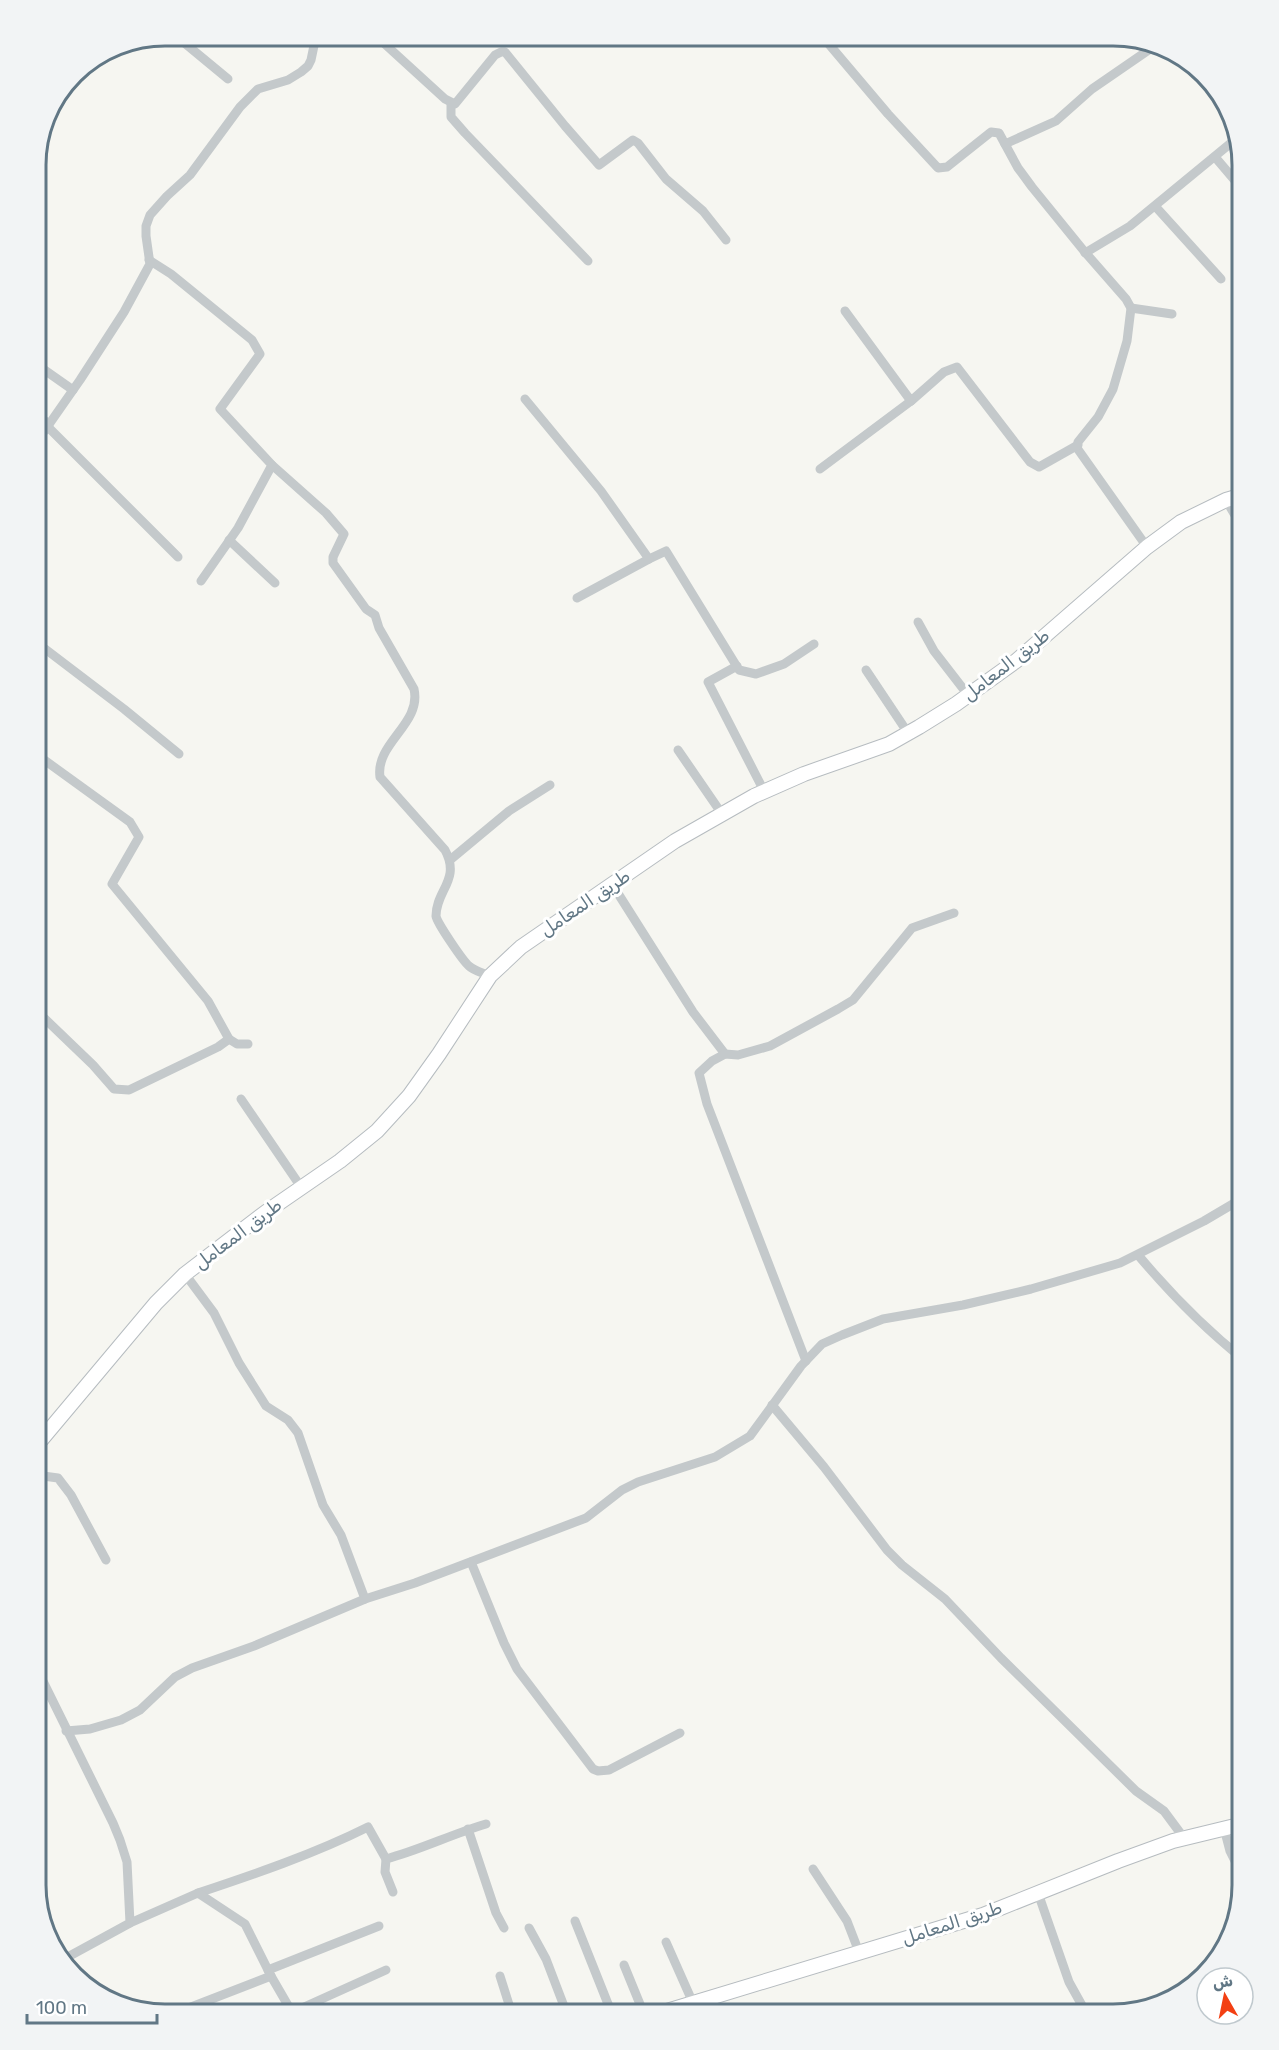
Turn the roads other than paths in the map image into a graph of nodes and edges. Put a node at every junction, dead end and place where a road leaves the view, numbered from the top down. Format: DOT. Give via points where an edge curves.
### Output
graph roads {
  1 [pos="189,47"];
  2 [pos="314,47"];
  3 [pos="388,47"];
  4 [pos="831,47"];
  5 [pos="1145,51"];
  6 [pos="228,79"];
  7 [pos="451,103"];
  8 [pos="1005,144"];
  9 [pos="1230,144"];
  10 [pos="1215,157"];
  11 [pos="1232,177"];
  12 [pos="1155,206"];
  13 [pos="726,240"];
  14 [pos="1086,253"];
  15 [pos="149,260"];
  16 [pos="588,261"];
  17 [pos="1221,279"];
  18 [pos="1131,308"];
  19 [pos="845,311"];
  20 [pos="1172,314"];
  21 [pos="47,372"];
  22 [pos="73,390"];
  23 [pos="525,399"];
  24 [pos="911,400"];
  25 [pos="48,425"];
  26 [pos="1078,445"];
  27 [pos="272,465"];
  28 [pos="820,469"];
  29 [pos="1232,498"];
  30 [pos="1226,500"];
  31 [pos="1232,510"];
  32 [pos="229,540"];
  33 [pos="1147,547"];
  34 [pos="178,557"];
  35 [pos="649,559"];
  36 [pos="201,581"];
  37 [pos="275,583"];
  38 [pos="577,598"];
  39 [pos="918,622"];
  40 [pos="814,644"];
  41 [pos="47,650"];
  42 [pos="737,666"];
  43 [pos="866,670"];
  44 [pos="968,695"];
  45 [pos="908,733"];
  46 [pos="678,750"];
  47 [pos="178,754"];
  48 [pos="47,762"];
  49 [pos="550,785"];
  50 [pos="764,791"];
  51 [pos="722,814"];
  52 [pos="450,860"];
  53 [pos="612,884"];
  54 [pos="954,913"];
  55 [pos="490,976"];
  56 [pos="47,1020"];
  57 [pos="229,1039"];
  58 [pos="248,1044"];
  59 [pos="725,1054"];
  60 [pos="241,1099"];
  61 [pos="301,1187"];
  62 [pos="1232,1204"];
  63 [pos="1138,1255"];
  64 [pos="185,1274"];
  65 [pos="1232,1351"];
  66 [pos="806,1361"];
  67 [pos="772,1405"];
  68 [pos="46,1434"];
  69 [pos="46,1476"];
  70 [pos="106,1560"];
  71 [pos="471,1562"];
  72 [pos="365,1599"];
  73 [pos="46,1689"];
  74 [pos="66,1731"];
  75 [pos="680,1733"];
  76 [pos="486,1824"];
  77 [pos="1232,1826"];
  78 [pos="1224,1828"];
  79 [pos="468,1829"];
  80 [pos="1184,1838"];
  81 [pos="1232,1855"];
  82 [pos="386,1859"];
  83 [pos="813,1869"];
  84 [pos="393,1892"];
  85 [pos="198,1893"];
  86 [pos="1038,1893"];
  87 [pos="574,1921"];
  88 [pos="130,1923"];
  89 [pos="379,1926"];
  90 [pos="504,1928"];
  91 [pos="529,1928"];
  92 [pos="666,1942"];
  93 [pos="860,1953"];
  94 [pos="70,1956"];
  95 [pos="624,1965"];
  96 [pos="386,1970"];
  97 [pos="270,1973"];
  98 [pos="500,1976"];
  99 [pos="199,2003"];
  100 [pos="287,2003"];
  101 [pos="314,2003"];
  102 [pos="509,2003"];
  103 [pos="563,2003"];
  104 [pos="608,2003"];
  105 [pos="693,2003"];
  106 [pos="640,2004"];
  107 [pos="1081,2004"];
  1 -- 6 [label="street"];
  2 -- 15 [label="street" via="308,66 288,80 258,89 240,107 190,175 150,215 146,226"];
  3 -- 7 [label="street"];
  4 -- 8 [label="street" via="936,166 947,167 993,132 1001,135"];
  5 -- 8 [label="street" via="1056,121"];
  7 -- 13 [label="street" via="458,101 495,55 506,52 599,165 633,140"];
  7 -- 16 [label="street" via="451,117"];
  8 -- 14 [label="street" via="1032,188"];
  9 -- 10 [label="street"];
  10 -- 11 [label="street"];
  10 -- 12 [label="street"];
  12 -- 14 [label="street"];
  12 -- 17 [label="street"];
  14 -- 18 [label="street"];
  15 -- 22 [label="street" via="124,312"];
  15 -- 27 [label="street" via="252,340 260,354 220,409"];
  18 -- 20 [label="street"];
  18 -- 26 [label="street" via="1127,341 1113,389"];
  19 -- 24 [label="street"];
  21 -- 22 [label="street"];
  22 -- 25 [label="street"];
  23 -- 35 [label="street" via="601,491"];
  24 -- 26 [label="street" via="944,372 957,367 1030,462 1039,466"];
  24 -- 28 [label="street"];
  25 -- 34 [label="street"];
  26 -- 33 [label="street"];
  27 -- 32 [label="street"];
  27 -- 52 [label="street" via="344,534 333,563 366,609 375,615 410,679 417,699 383,757 380,777"];
  29 -- 30 [label="main road, طريق المعامل"];
  30 -- 31 [label="street"];
  30 -- 33 [label="main road, طريق المعامل" via="1181,522"];
  32 -- 36 [label="street"];
  32 -- 37 [label="street"];
  33 -- 44 [label="main road, طريق المعامل" via="1016,660"];
  35 -- 38 [label="street"];
  35 -- 42 [label="street" via="666,551"];
  39 -- 44 [label="street" via="934,651"];
  40 -- 42 [label="street" via="783,664 756,674"];
  41 -- 47 [label="street"];
  42 -- 50 [label="street" via="708,682"];
  43 -- 45 [label="street"];
  44 -- 45 [label="main road, طريق المعامل"];
  45 -- 50 [label="main road, طريق المعامل" via="889,744"];
  46 -- 51 [label="street"];
  48 -- 57 [label="street" via="130,822 139,837 112,884 208,1001"];
  49 -- 52 [label="street" via="509,811"];
  50 -- 51 [label="main road, طريق المعامل"];
  51 -- 53 [label="main road, طريق المعامل"];
  52 -- 55 [label="street" via="452,869 437,910 438,922 469,966"];
  53 -- 55 [label="main road, طريق المعامل" via="521,946"];
  53 -- 59 [label="street" via="693,1012"];
  54 -- 59 [label="street" via="912,928 853,1000 770,1046 738,1055"];
  55 -- 61 [label="main road, طريق المعامل" via="409,1096 377,1131"];
  56 -- 57 [label="street" via="114,1089 129,1090"];
  57 -- 58 [label="street"];
  59 -- 66 [label="street" via="699,1073 707,1104"];
  60 -- 61 [label="street"];
  61 -- 64 [label="main road, طريق المعامل"];
  62 -- 63 [label="street"];
  63 -- 65 [label="street"];
  63 -- 66 [label="street" via="1034,1288 883,1319 822,1344"];
  64 -- 68 [label="main road, طريق المعامل"];
  64 -- 72 [label="street" via="214,1313 266,1406 288,1420 298,1433 322,1505 340,1535"];
  66 -- 67 [label="street"];
  67 -- 71 [label="street" via="750,1436 715,1458 638,1482 586,1518"];
  67 -- 80 [label="street" via="887,1550 945,1599 1136,1791 1164,1811"];
  69 -- 70 [label="street" via="58,1478 71,1495"];
  71 -- 72 [label="street"];
  71 -- 75 [label="street" via="518,1669 593,1769 609,1770"];
  72 -- 74 [label="street" via="192,1668 175,1677 140,1710 121,1720"];
  73 -- 74 [label="street"];
  74 -- 88 [label="street" via="120,1840 127,1862"];
  76 -- 79 [label="street"];
  77 -- 78 [label="main road, طريق المعامل"];
  78 -- 80 [label="main road, طريق المعامل"];
  78 -- 81 [label="street"];
  79 -- 82 [label="street"];
  79 -- 90 [label="street"];
  80 -- 86 [label="main road, طريق المعامل"];
  82 -- 84 [label="street" via="385,1872"];
  82 -- 85 [label="street" via="368,1827 341,1841"];
  83 -- 93 [label="street" via="847,1921"];
  85 -- 88 [label="street"];
  85 -- 97 [label="street" via="245,1924"];
  86 -- 93 [label="main road, طريق المعامل" via="983,1915"];
  86 -- 107 [label="street" via="1069,1982"];
  87 -- 104 [label="street"];
  88 -- 94 [label="street"];
  89 -- 97 [label="street"];
  91 -- 103 [label="street"];
  92 -- 105 [label="street"];
  93 -- 105 [label="main road, طريق المعامل"];
  95 -- 106 [label="street"];
  96 -- 101 [label="street"];
  97 -- 99 [label="street"];
  97 -- 100 [label="street"];
  98 -- 102 [label="street"];
}
